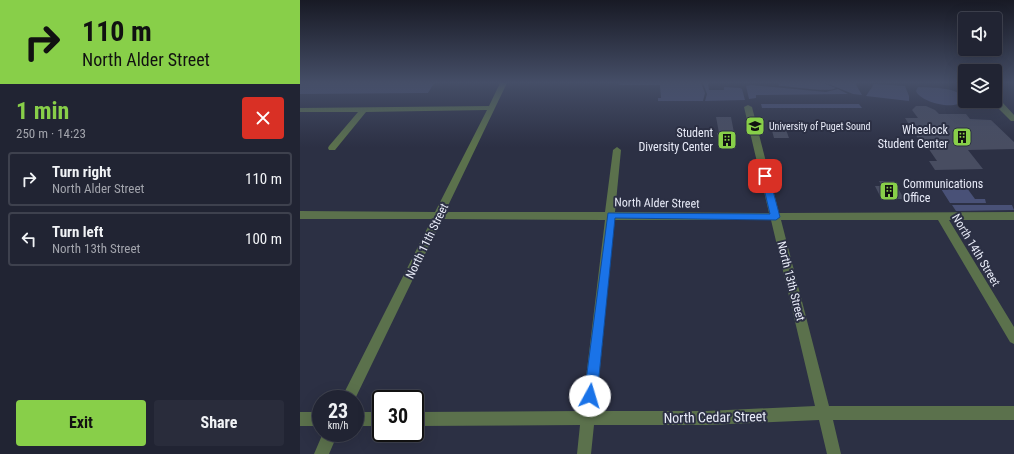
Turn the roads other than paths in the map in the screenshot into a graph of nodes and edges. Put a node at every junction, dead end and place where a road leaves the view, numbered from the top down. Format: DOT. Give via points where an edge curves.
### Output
graph roads {
  1 [pos="494,104"];
  2 [pos="1002,107"];
  3 [pos="492,108"];
  4 [pos="748,108"];
  5 [pos="364,109"];
  6 [pos="300,110"];
  7 [pos="1014,119"];
  8 [pos="332,148"];
  9 [pos="617,150"];
  10 [pos="300,215"];
  11 [pos="440,215"];
  12 [pos="611,215"];
  13 [pos="941,216"];
  14 [pos="1014,216"];
  15 [pos="776,217"];
  16 [pos="1014,338"];
  17 [pos="352,390"];
  18 [pos="824,413"];
  19 [pos="1014,413"];
  20 [pos="588,418"];
  21 [pos="300,419"];
  22 [pos="312,419"];
  23 [pos="424,419"];
  24 [pos="326,442"];
  25 [pos="320,454"];
  26 [pos="584,454"];
  27 [pos="834,454"];
  1 -- 3 [label="street, North 11th Street"];
  2 -- 7 [label="street"];
  3 -- 5 [label="street"];
  3 -- 11 [label="street, North 11th Street"];
  4 -- 15 [label="street, North 13th Street"];
  5 -- 6 [label="street"];
  5 -- 8 [label="street"];
  9 -- 12 [label="street"];
  10 -- 11 [label="street, North Alder Street"];
  11 -- 12 [label="street, North Alder Street"];
  11 -- 17 [label="street, North 11th Street"];
  12 -- 15 [label="street, North Alder Street"];
  12 -- 20 [label="street"];
  13 -- 14 [label="street, North Alder Street"];
  13 -- 15 [label="street, North Alder Street"];
  13 -- 16 [label="street, North 14th Street"];
  15 -- 18 [label="street, North 13th Street"];
  18 -- 19 [label="street, North Cedar Street"];
  18 -- 20 [label="street, North Cedar Street" via="706,418"];
  18 -- 27 [label="street, North 13th Street"];
  20 -- 23 [label="street, North Cedar Street"];
  20 -- 26 [label="street"];
  21 -- 22 [label="street"];
  24 -- 25 [label="street"];
}
